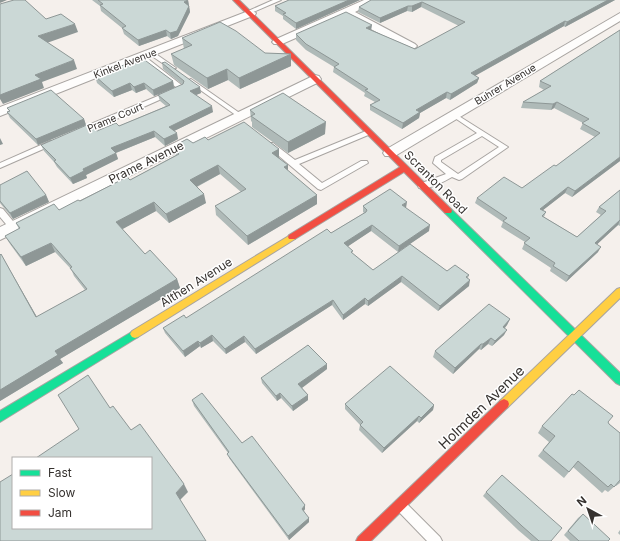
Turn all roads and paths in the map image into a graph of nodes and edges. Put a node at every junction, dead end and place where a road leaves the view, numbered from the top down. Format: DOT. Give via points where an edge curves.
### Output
graph roads {
  1 [pos="236,0"];
  2 [pos="260,0"];
  3 [pos="278,0"];
  4 [pos="373,0"];
  5 [pos="267,5"];
  6 [pos="250,12"];
  7 [pos="347,12"];
  8 [pos="620,16"];
  9 [pos="278,42"];
  10 [pos="411,46"];
  11 [pos="146,55"];
  12 [pos="315,79"];
  13 [pos="0,112"];
  14 [pos="454,115"];
  15 [pos="239,119"];
  16 [pos="369,133"];
  17 [pos="481,133"];
  18 [pos="73,135"];
  19 [pos="262,139"];
  20 [pos="58,141"];
  21 [pos="390,153"];
  22 [pos="294,163"];
  23 [pos="364,163"];
  24 [pos="0,166"];
  25 [pos="404,168"];
  26 [pos="451,174"];
  27 [pos="422,186"];
  28 [pos="0,211"];
  29 [pos="14,228"];
  30 [pos="0,234"];
  31 [pos="620,292"];
  32 [pos="575,336"];
  33 [pos="620,380"];
  34 [pos="0,417"];
  35 [pos="399,505"];
  36 [pos="362,541"];
  37 [pos="436,541"];
  1 -- 6 [label="street, Scranton Road"];
  2 -- 5 [label="lane"];
  3 -- 5 [label="lane"];
  4 -- 7 [label="street"];
  5 -- 6 [label="lane"];
  6 -- 9 [label="street, Scranton Road"];
  6 -- 11 [label="street, Kinkel Avenue"];
  7 -- 9 [label="street"];
  7 -- 10 [label="street"];
  8 -- 14 [label="street, Buhrer Avenue"];
  9 -- 12 [label="street, Scranton Road"];
  11 -- 13 [label="street, Kinkel Avenue"];
  11 -- 15 [label="lane"];
  11 -- 18 [label="lane, Prame Court" via="182,88"];
  12 -- 15 [label="street, Prame Avenue"];
  12 -- 16 [label="street, Scranton Road"];
  14 -- 17 [label="lane"];
  14 -- 21 [label="street, Buhrer Avenue"];
  15 -- 29 [label="street, Prame Avenue"];
  16 -- 21 [label="street, Scranton Road"];
  16 -- 22 [label="lane"];
  17 -- 26 [label="lane" via="438,159 437,164"];
  17 -- 26 [label="lane" via="504,148 459,177"];
  19 -- 22 [label="lane"];
  20 -- 24 [label="lane"];
  21 -- 25 [label="street, Scranton Road"];
  22 -- 23 [label="lane" via="321,187"];
  25 -- 27 [label="street, Scranton Road"];
  25 -- 34 [label="street, Althen Avenue"];
  26 -- 27 [label="lane"];
  27 -- 32 [label="street, Scranton Road"];
  28 -- 29 [label="lane"];
  29 -- 30 [label="street, Prame Avenue"];
  31 -- 32 [label="street, Holmden Avenue"];
  32 -- 33 [label="street, Scranton Road"];
  32 -- 35 [label="street, Holmden Avenue"];
  35 -- 36 [label="street, Holmden Avenue"];
  35 -- 37 [label="lane"];
}
